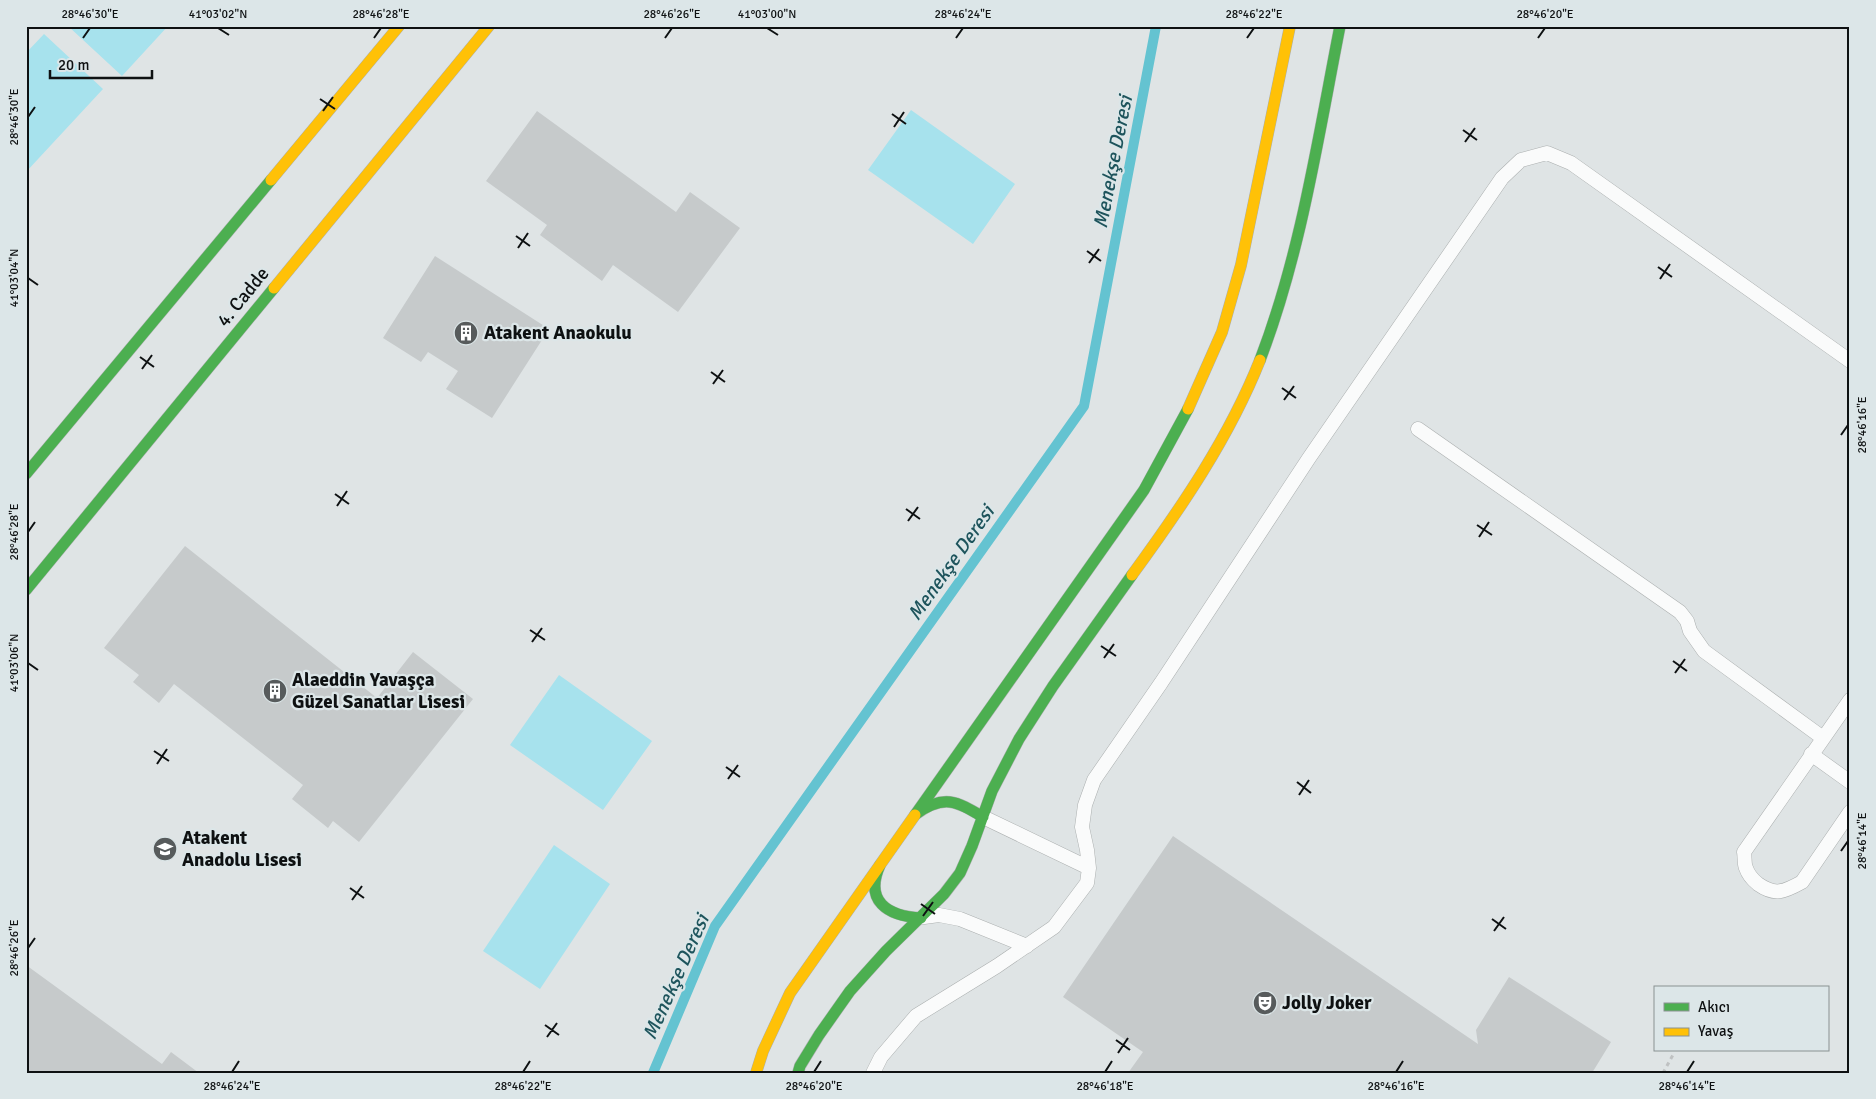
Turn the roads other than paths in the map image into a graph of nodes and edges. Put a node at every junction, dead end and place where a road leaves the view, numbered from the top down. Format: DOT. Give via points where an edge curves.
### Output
graph roads {
  1 [pos="399,26"];
  2 [pos="489,26"];
  3 [pos="1290,26"];
  4 [pos="1340,26"];
  5 [pos="1850,360"];
  6 [pos="1418,429"];
  7 [pos="26,474"];
  8 [pos="26,590"];
  9 [pos="1850,700"];
  10 [pos="1823,738"];
  11 [pos="1811,754"];
  12 [pos="1850,782"];
  13 [pos="1850,812"];
  14 [pos="914,816"];
  15 [pos="982,818"];
  16 [pos="880,865"];
  17 [pos="1089,868"];
  18 [pos="920,918"];
  19 [pos="1027,946"];
  20 [pos="756,1073"];
  21 [pos="798,1073"];
  22 [pos="873,1073"];
  1 -- 7 [label="street"];
  2 -- 8 [label="street, 4. Cadde"];
  3 -- 14 [label="street" via="1241,264 1222,332 1194,398 1144,490"];
  4 -- 15 [label="street" via="1297,240 1278,312 1255,371 1187,498 1040,705 1011,753"];
  5 -- 17 [label="lane" via="1571,163 1547,153 1521,160 1502,178 1094,780 1085,805 1082,827"];
  6 -- 10 [label="lane" via="1680,612 1704,651"];
  9 -- 10 [label="lane"];
  10 -- 11 [label="lane"];
  11 -- 12 [label="lane"];
  11 -- 13 [label="lane" via="1744,852 1746,868 1753,880 1768,891 1779,892 1802,882"];
  14 -- 15 [label="street" via="937,800 949,800"];
  14 -- 16 [label="street"];
  15 -- 17 [label="lane"];
  15 -- 18 [label="street" via="970,854 959,874"];
  16 -- 18 [label="street" via="875,877 876,897 897,914"];
  16 -- 20 [label="street" via="790,993"];
  17 -- 19 [label="lane" via="1087,883 1054,927"];
  18 -- 19 [label="lane" via="939,915 960,918"];
  18 -- 21 [label="street" via="851,990 824,1025"];
  19 -- 22 [label="lane" via="916,1016 881,1057"];
}
